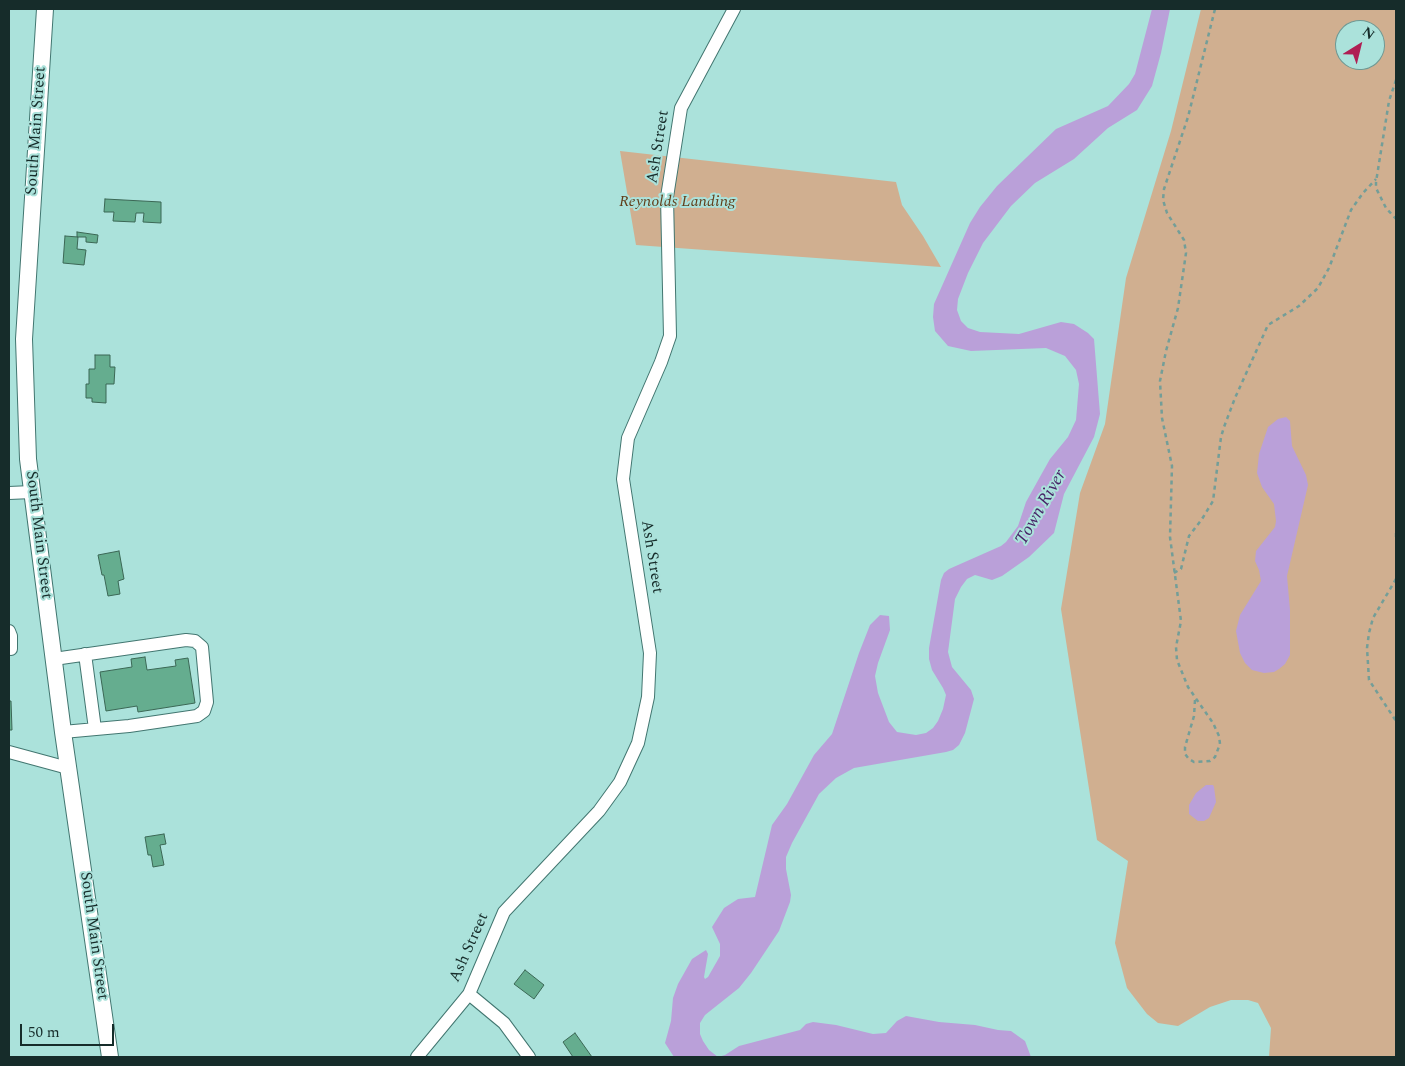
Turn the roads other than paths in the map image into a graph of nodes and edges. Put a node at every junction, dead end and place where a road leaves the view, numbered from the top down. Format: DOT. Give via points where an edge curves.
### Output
graph roads {
  1 [pos="45,9"];
  2 [pos="734,9"];
  3 [pos="32,492"];
  4 [pos="9,493"];
  5 [pos="9,631"];
  6 [pos="11,649"];
  7 [pos="85,654"];
  8 [pos="54,659"];
  9 [pos="96,729"];
  10 [pos="63,732"];
  11 [pos="9,752"];
  12 [pos="68,768"];
  13 [pos="468,994"];
  14 [pos="110,1057"];
  15 [pos="417,1057"];
  16 [pos="529,1057"];
  1 -- 3 [label="main road, South Main Street" via="24,339"];
  2 -- 13 [label="street, Ash Street" via="681,108 667,197 670,336 628,438 623,479 650,653 648,698 638,743 620,782 599,811 504,912"];
  3 -- 4 [label="street"];
  3 -- 8 [label="main road, South Main Street"];
  5 -- 6 [label="street"];
  7 -- 8 [label="street"];
  7 -- 9 [label="street"];
  7 -- 9 [label="street" via="186,640 195,641 202,647 207,702 204,711 197,716"];
  8 -- 10 [label="main road, South Main Street"];
  9 -- 10 [label="street"];
  10 -- 12 [label="main road, South Main Street"];
  11 -- 12 [label="street"];
  12 -- 14 [label="main road, South Main Street"];
  13 -- 15 [label="street, Ash Street"];
  13 -- 16 [label="street" via="504,1023"];
}
